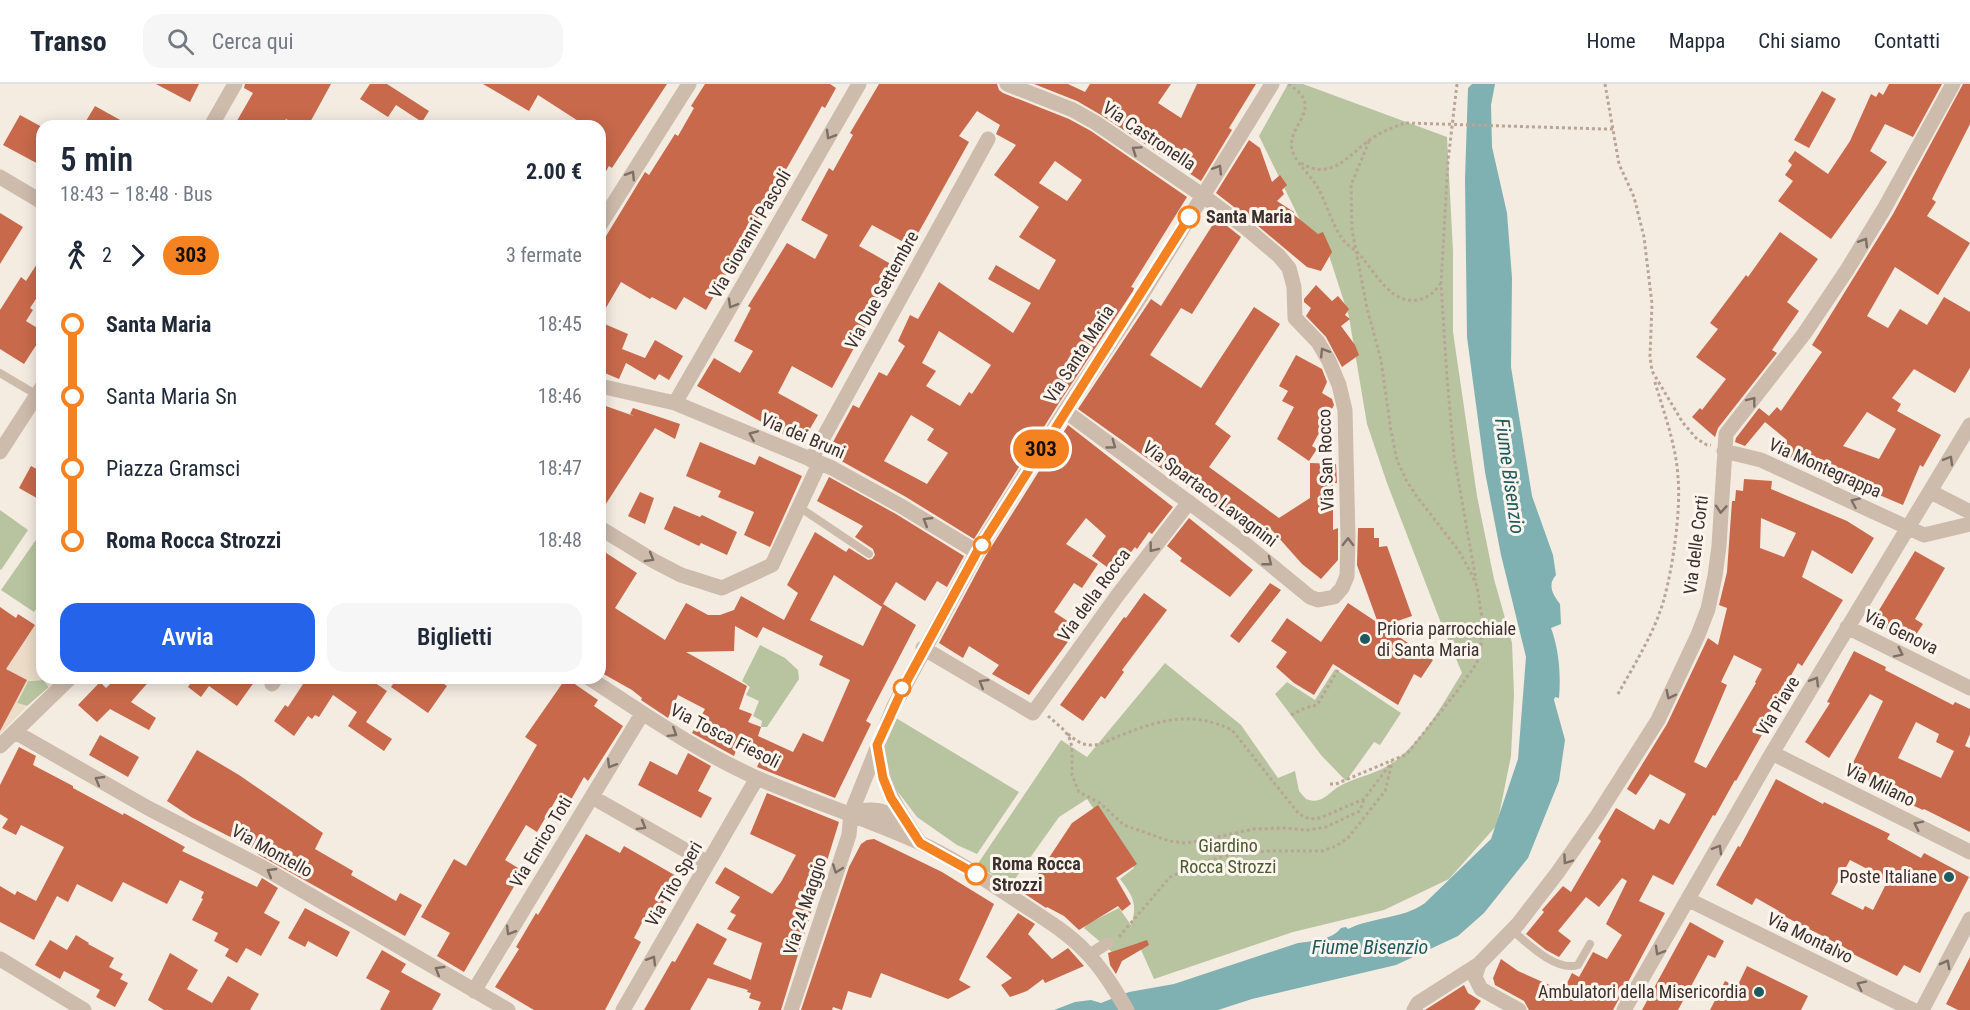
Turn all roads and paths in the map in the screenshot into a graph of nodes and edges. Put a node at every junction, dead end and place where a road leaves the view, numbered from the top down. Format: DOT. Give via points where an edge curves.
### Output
graph roads {
  1 [pos="235,84"];
  2 [pos="689,84"];
  3 [pos="859,84"];
  4 [pos="1007,84"];
  5 [pos="1272,84"];
  6 [pos="1287,84"];
  7 [pos="1457,84"];
  8 [pos="1605,84"];
  9 [pos="1953,84"];
  10 [pos="214,120"];
  11 [pos="1612,129"];
  12 [pos="988,139"];
  13 [pos="1370,139"];
  14 [pos="1299,162"];
  15 [pos="0,177"];
  16 [pos="1202,195"];
  17 [pos="36,198"];
  18 [pos="606,215"];
  19 [pos="1355,250"];
  20 [pos="1442,283"];
  21 [pos="1652,371"];
  22 [pos="0,373"];
  23 [pos="606,387"];
  24 [pos="36,390"];
  25 [pos="36,396"];
  26 [pos="675,403"];
  27 [pos="1065,411"];
  28 [pos="1970,425"];
  29 [pos="1718,448"];
  30 [pos="0,452"];
  31 [pos="815,462"];
  32 [pos="1930,492"];
  33 [pos="1189,502"];
  34 [pos="799,507"];
  35 [pos="1970,512"];
  36 [pos="1970,524"];
  37 [pos="1908,527"];
  38 [pos="606,532"];
  39 [pos="977,552"];
  40 [pos="869,554"];
  41 [pos="1477,586"];
  42 [pos="1334,597"];
  43 [pos="1847,627"];
  44 [pos="923,648"];
  45 [pos="1338,670"];
  46 [pos="64,684"];
  47 [pos="598,684"];
  48 [pos="1970,688"];
  49 [pos="1618,694"];
  50 [pos="1035,710"];
  51 [pos="642,714"];
  52 [pos="1291,715"];
  53 [pos="1065,731"];
  54 [pos="15,732"];
  55 [pos="877,745"];
  56 [pos="0,746"];
  57 [pos="1772,753"];
  58 [pos="1392,761"];
  59 [pos="757,778"];
  60 [pos="1330,784"];
  61 [pos="592,797"];
  62 [pos="1364,799"];
  63 [pos="851,813"];
  64 [pos="920,843"];
  65 [pos="1970,852"];
  66 [pos="708,863"];
  67 [pos="1689,900"];
  68 [pos="1970,919"];
  69 [pos="1512,930"];
  70 [pos="1108,943"];
  71 [pos="1590,944"];
  72 [pos="1089,955"];
  73 [pos="0,959"];
  74 [pos="1479,964"];
  75 [pos="474,991"];
  76 [pos="84,1010"];
  77 [pos="508,1010"];
  78 [pos="622,1010"];
  79 [pos="791,1010"];
  80 [pos="1127,1010"];
  81 [pos="1414,1010"];
  82 [pos="1519,1010"];
  83 [pos="1624,1010"];
  84 [pos="1913,1010"];
  85 [pos="1922,1010"];
  1 -- 10 [label="street"];
  18 -- 2 [label="street, one-way"];
  3 -- 26 [label="street, Via Giovanni Pascoli, one-way"];
  16 -- 4 [label="street, Via Castronella, one-way" via="1096,123"];
  16 -- 5 [label="street, Via Santa Maria, one-way"];
  6 -- 14 [label="path" via="1301,94 1305,107 1291,143"];
  7 -- 20 [label="path" via="1448,161"];
  8 -- 11 [label="path"];
  29 -- 9 [label="street, Via delle Corti, one-way" via="1847,270"];
  11 -- 13 [label="path, bridge" via="1406,123"];
  11 -- 21 [label="path" via="1644,237 1652,304"];
  12 -- 31 [label="street, Via Due Settembre"];
  13 -- 14 [label="path" via="1342,164 1326,169 1308,168"];
  13 -- 19 [label="path" via="1351,185"];
  14 -- 19 [label="path" via="1317,185 1345,242"];
  15 -- 17 [label="street"];
  16 -- 27 [label="street, Via Santa Maria"];
  42 -- 16 [label="street, Via San Rocco, one-way" via="1347,576 1348,539 1345,410 1339,385 1318,342 1295,318 1294,287 1286,263"];
  19 -- 20 [label="path" via="1393,294 1408,300 1424,300"];
  19 -- 41 [label="path" via="1382,360 1397,460 1427,511 1459,551"];
  20 -- 41 [label="path" via="1454,456"];
  21 -- 29 [label="path" via="1683,423 1697,439"];
  21 -- 49 [label="path" via="1678,475 1679,503 1664,600"];
  22 -- 24 [label="lane"];
  23 -- 26 [label="street, Via dei Bruni"];
  25 -- 30 [label="street"];
  31 -- 26 [label="street, Via dei Bruni, one-way"];
  27 -- 33 [label="street, Via Spartaco Lavagnini, one-way"];
  27 -- 39 [label="street, Via Santa Maria"];
  32 -- 28 [label="street, Via Piave, one-way"];
  37 -- 29 [label="street, Via Montegrappa, one-way" via="1761,460"];
  29 -- 69 [label="street, Via delle Corti, one-way" via="1724,470 1715,576 1698,635 1642,746 1558,872"];
  31 -- 34 [label="street, Via Due Settembre"];
  39 -- 31 [label="street, Via dei Bruni, one-way" via="865,485"];
  32 -- 35 [label="street"];
  32 -- 37 [label="street, Via Piave"];
  33 -- 42 [label="street, Via Spartaco Lavagnini, one-way" via="1310,597"];
  33 -- 50 [label="street, Via della Rocca, one-way"];
  38 -- 34 [label="street, Via Due Settembre, one-way" via="663,566 722,588 772,565"];
  34 -- 40 [label="lane"];
  36 -- 37 [label="street, Via Montegrappa" via="1924,535"];
  37 -- 43 [label="street, Via Piave"];
  39 -- 44 [label="street, Via Santa Maria"];
  41 -- 58 [label="path" via="1482,618 1477,663 1407,754"];
  43 -- 48 [label="street, Via Genova, one-way"];
  57 -- 43 [label="street, Via Piave, one-way"];
  50 -- 44 [label="street, one-way"];
  44 -- 55 [label="street, Via Santa Maria"];
  45 -- 52 [label="path" via="1317,705"];
  46 -- 54 [label="street"];
  47 -- 51 [label="street, Via Tosca Fiesoli"];
  50 -- 53 [label="path"];
  51 -- 59 [label="street, Via Tosca Fiesoli, one-way"];
  51 -- 61 [label="street, Via Enrico Toti, one-way"];
  53 -- 62 [label="path" via="1076,741 1095,746 1167,720 1194,718 1217,723 1232,730 1299,814 1309,819 1320,818"];
  53 -- 62 [label="path" via="1072,747 1072,775 1079,792 1100,803 1124,825 1169,841 1186,843 1254,829 1326,827 1360,811"];
  54 -- 56 [label="street"];
  75 -- 54 [label="street, Via Montello, one-way" via="262,867"];
  55 -- 63 [label="street, Via 24 Maggio"];
  55 -- 64 [label="street" via="891,798"];
  65 -- 57 [label="street, Via Milano, one-way"];
  67 -- 57 [label="street, Via Piave, one-way"];
  58 -- 60 [label="path"];
  58 -- 62 [label="path"];
  58 -- 70 [label="path" via="1385,791 1348,838 1336,846 1322,851 1229,855 1200,863 1170,877 1120,937"];
  59 -- 63 [label="street, Via Tosca Fiesoli"];
  59 -- 66 [label="street, Via Tito Speri"];
  61 -- 66 [label="street, one-way"];
  61 -- 75 [label="street, Via Enrico Toti, one-way"];
  63 -- 64 [label="street" via="872,809 885,812"];
  63 -- 79 [label="street, Via 24 Maggio, one-way" via="849,835"];
  64 -- 72 [label="street" via="967,868 1045,919"];
  78 -- 66 [label="street, Via Tito Speri, one-way"];
  67 -- 83 [label="street, Via Piave, one-way"];
  84 -- 67 [label="street, Via Montalvo, one-way"];
  85 -- 68 [label="street, one-way"];
  69 -- 71 [label="lane" via="1553,961 1569,967 1578,965"];
  69 -- 74 [label="street, Via delle Corti"];
  70 -- 72 [label="street"];
  72 -- 80 [label="street"];
  73 -- 76 [label="street"];
  74 -- 81 [label="street, Via delle Corti" via="1418,1003"];
  74 -- 82 [label="street" via="1475,977 1481,989"];
  75 -- 77 [label="street, Via Montello"];
}
